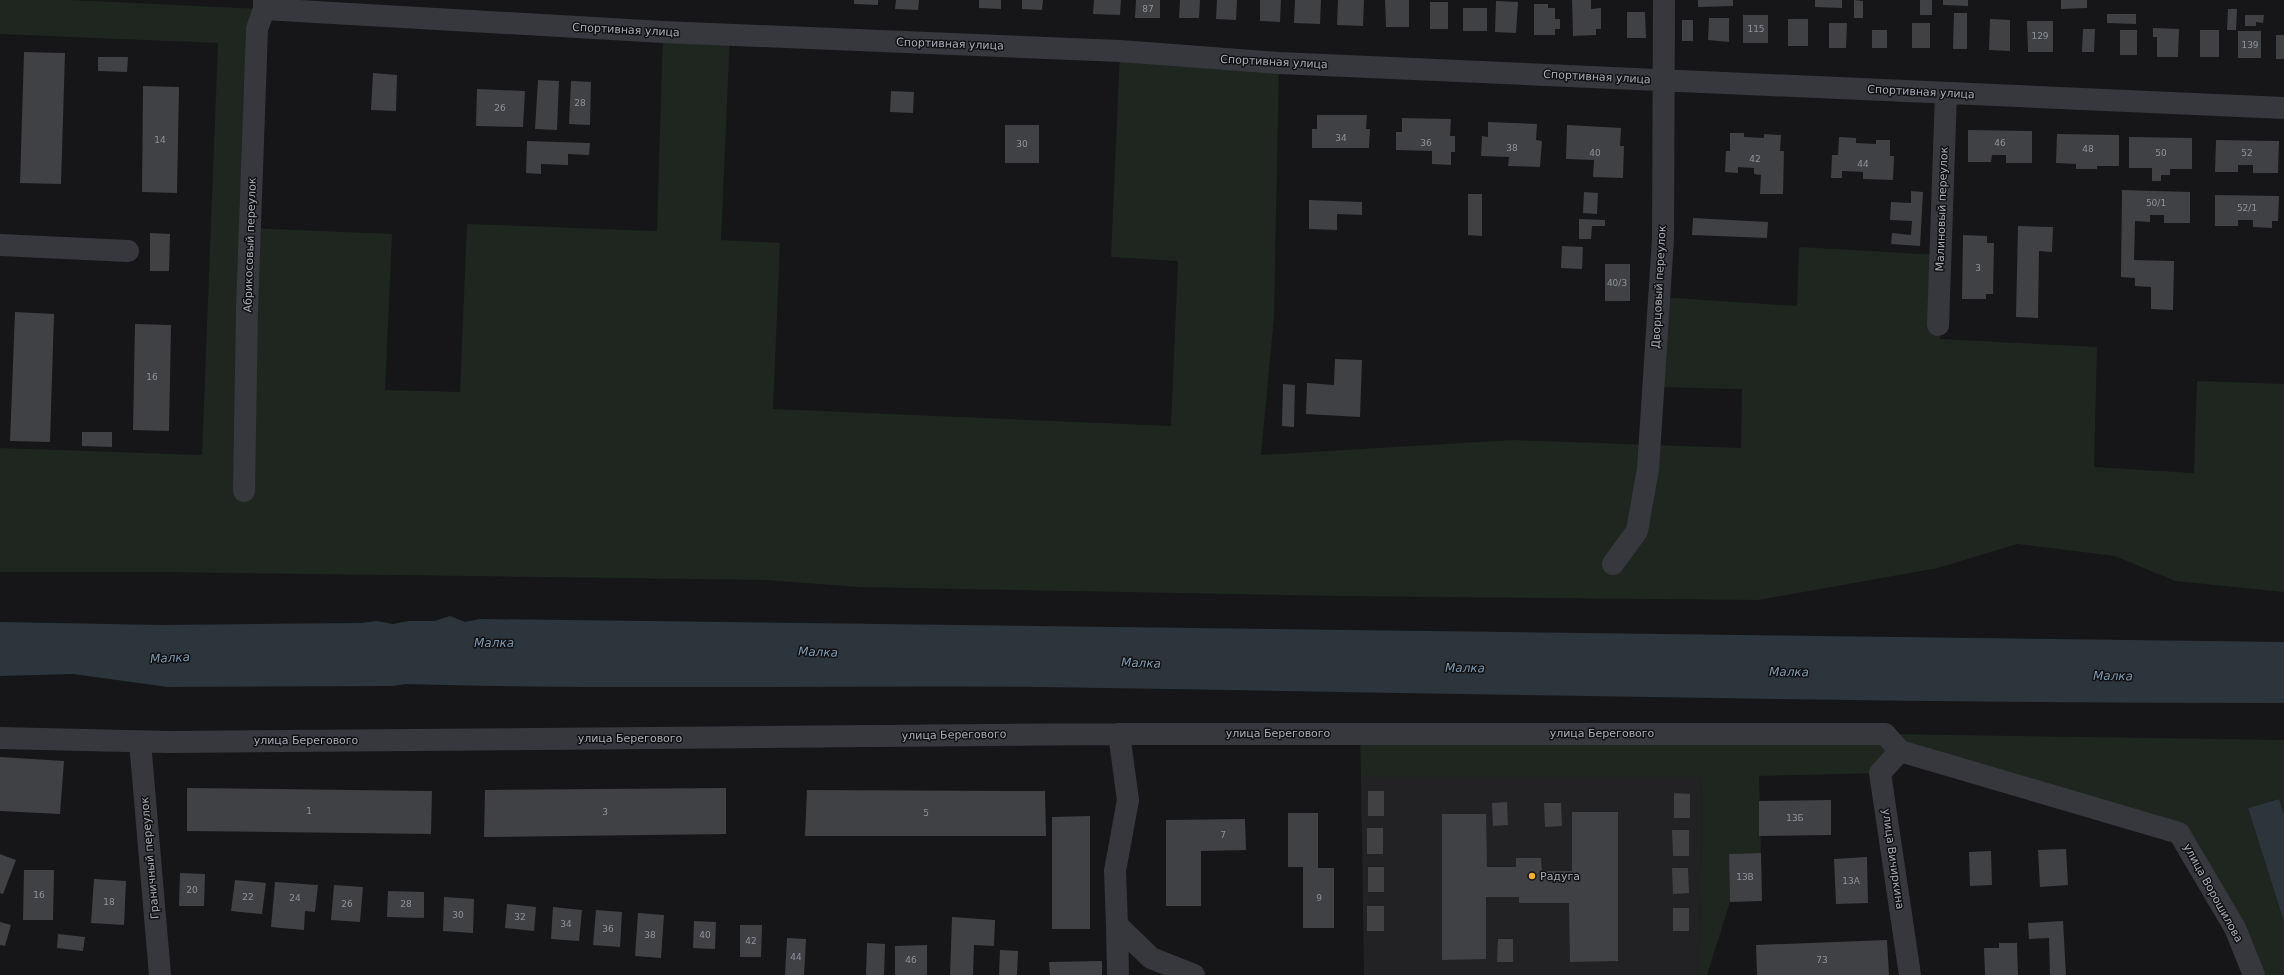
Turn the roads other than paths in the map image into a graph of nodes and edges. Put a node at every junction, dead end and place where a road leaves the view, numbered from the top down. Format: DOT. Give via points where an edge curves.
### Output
graph roads {
  1 [pos="1664,0"];
  2 [pos="264,5"];
  3 [pos="1663,80"];
  4 [pos="1946,93"];
  5 [pos="2284,108"];
  6 [pos="0,245"];
  7 [pos="128,251"];
  8 [pos="1938,325"];
  9 [pos="244,491"];
  10 [pos="1613,564"];
  11 [pos="1119,734"];
  12 [pos="0,738"];
  13 [pos="140,742"];
  14 [pos="1900,751"];
  15 [pos="1118,926"];
  16 [pos="1152,966"];
  17 [pos="160,975"];
  18 [pos="1118,975"];
  19 [pos="1194,975"];
  20 [pos="1910,975"];
  21 [pos="2254,975"];
  1 -- 3 [label="street, Дворцовый переулок"];
  2 -- 3 [label="street, Спортивная улица" via="566,28 1120,51 1279,63"];
  2 -- 9 [label="street, Абрикосовый переулок" via="257,29 247,308"];
  3 -- 4 [label="street, Спортивная улица"];
  3 -- 10 [label="street, Дворцовый переулок" via="1662,239 1648,469 1637,532"];
  4 -- 5 [label="street, Спортивная улица"];
  4 -- 8 [label="street, Малиновый переулок"];
  6 -- 7 [label="street"];
  11 -- 13 [label="street, улица Берегового"];
  11 -- 14 [label="street, улица Берегового" via="1885,734"];
  11 -- 15 [label="street" via="1128,800 1115,871"];
  12 -- 13 [label="street, улица Берегового"];
  13 -- 17 [label="street, Граничный переулок"];
  14 -- 20 [label="street, улица Вичиркина" via="1880,773"];
  14 -- 21 [label="street, улица Ворошилова" via="2179,833 2235,928"];
  15 -- 16 [label="street"];
  15 -- 18 [label="street"];
  16 -- 19 [label="street"];
}
